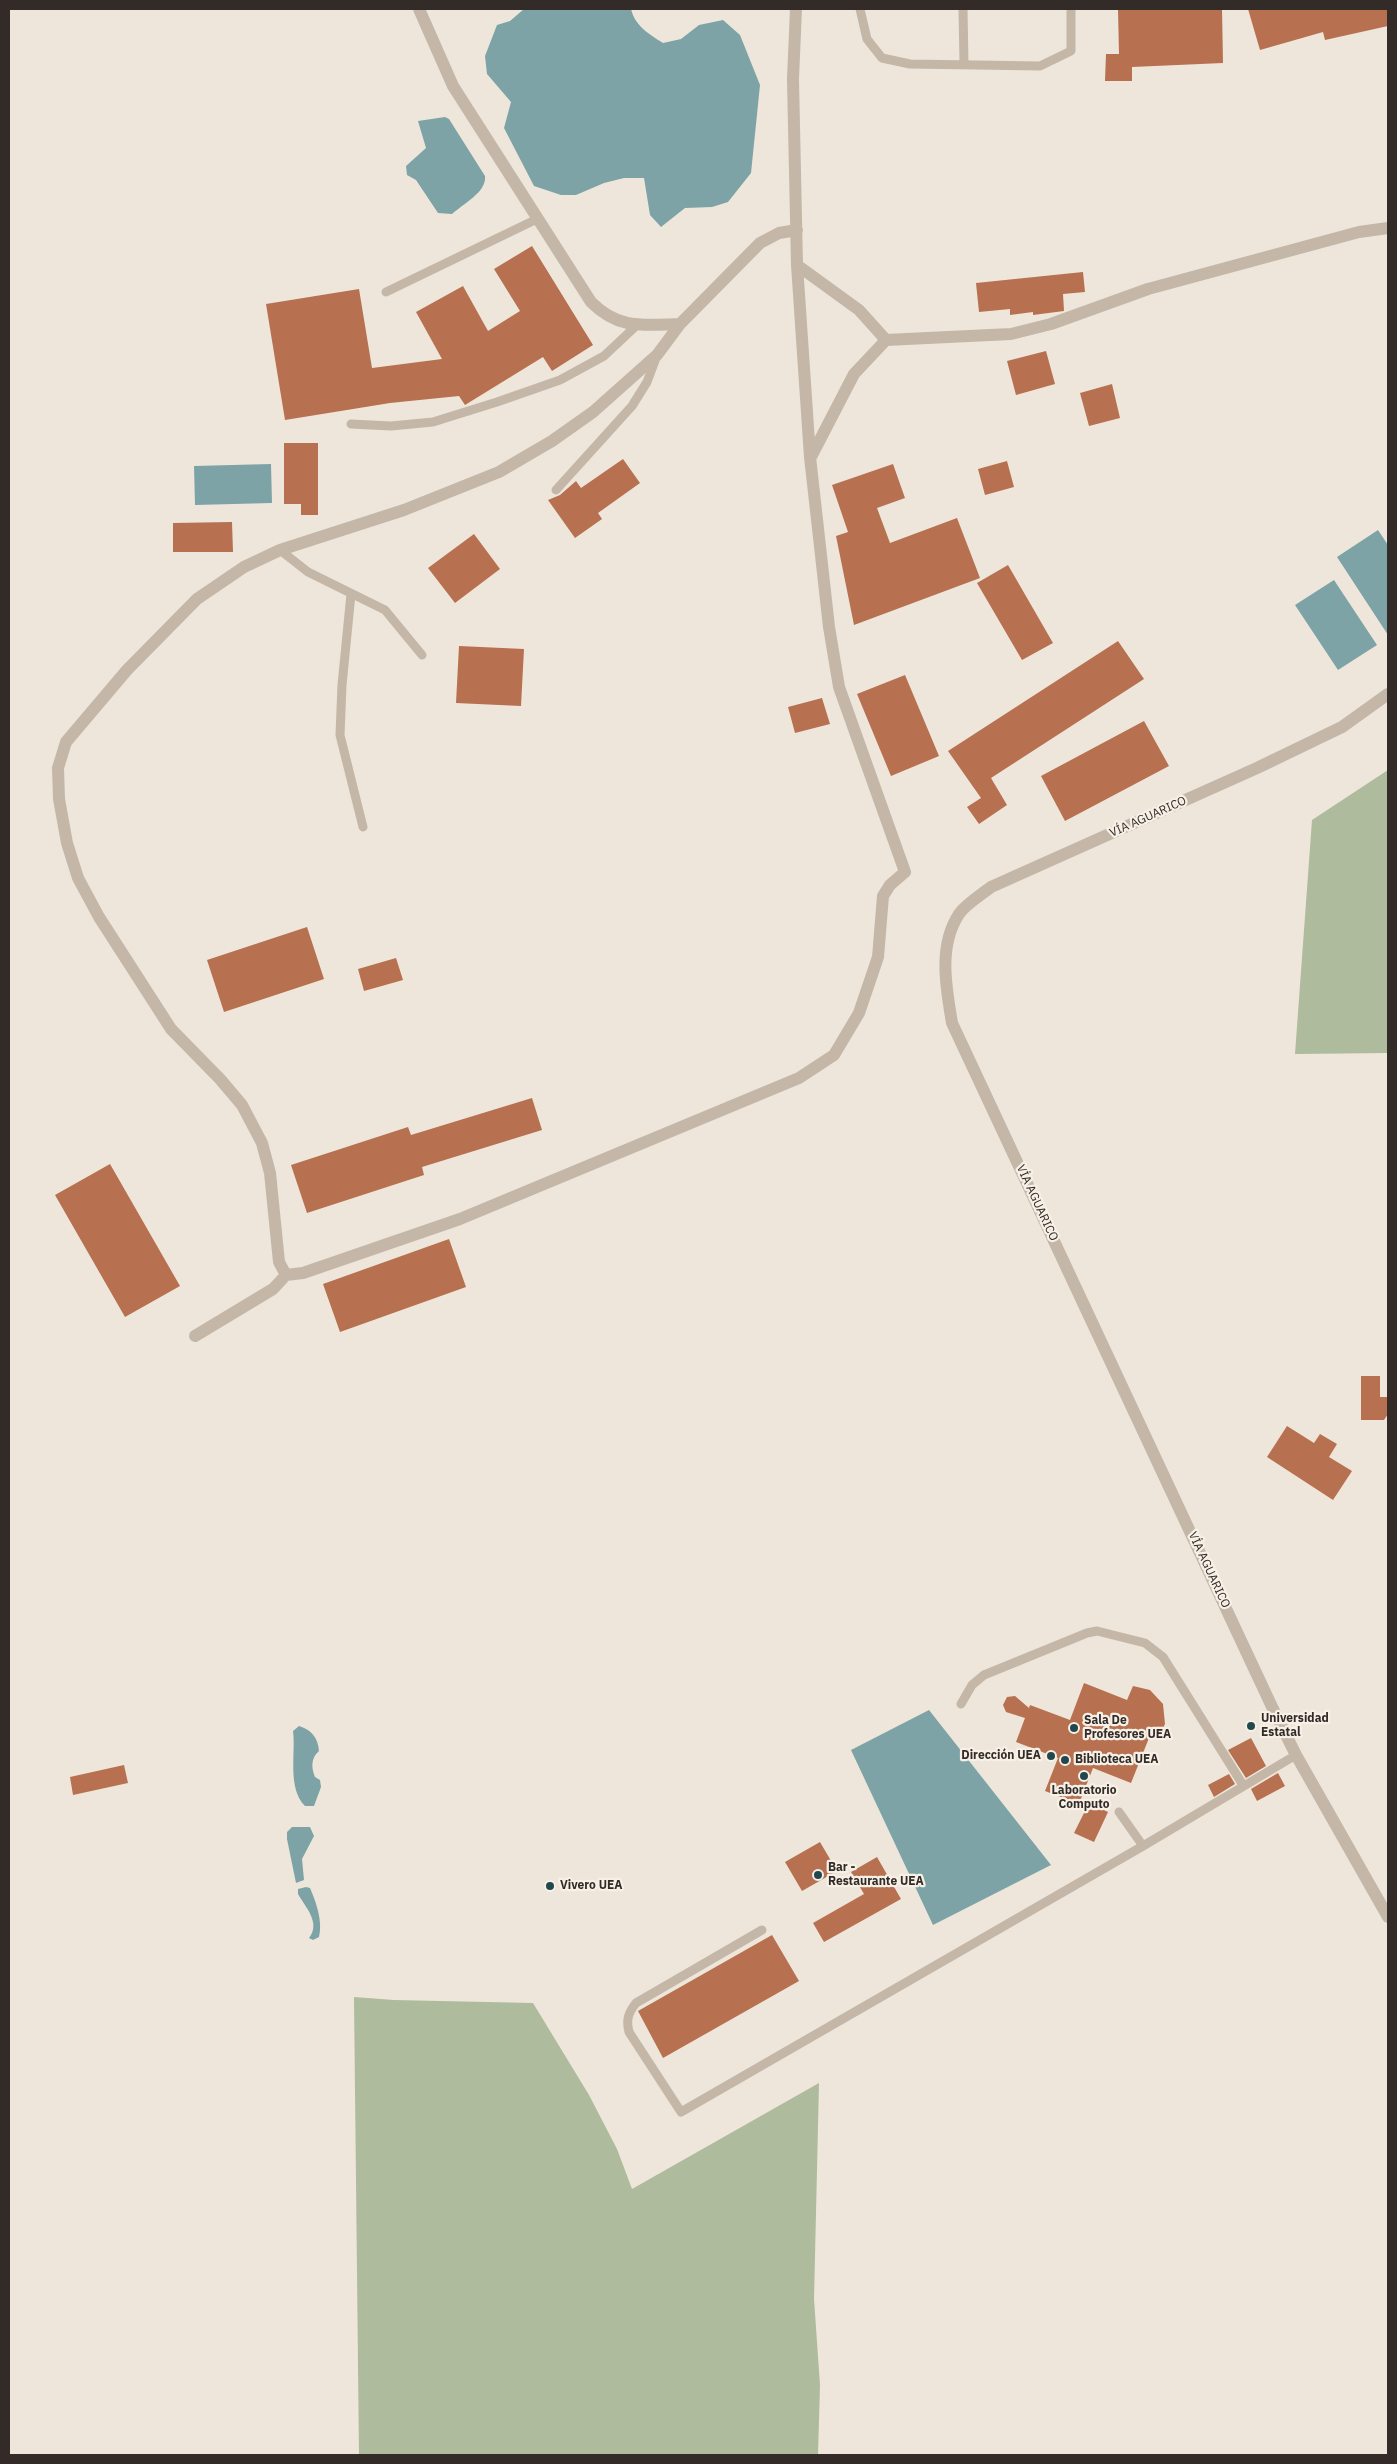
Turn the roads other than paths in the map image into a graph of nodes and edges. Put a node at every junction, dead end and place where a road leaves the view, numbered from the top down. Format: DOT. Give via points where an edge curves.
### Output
graph roads {
  1 [pos="420,9"];
  2 [pos="796,9"];
  3 [pos="860,9"];
  4 [pos="963,9"];
  5 [pos="1071,9"];
  6 [pos="964,64"];
  7 [pos="537,219"];
  8 [pos="1388,228"];
  9 [pos="797,230"];
  10 [pos="797,265"];
  11 [pos="386,292"];
  12 [pos="680,324"];
  13 [pos="637,325"];
  14 [pos="886,340"];
  15 [pos="657,356"];
  16 [pos="351,424"];
  17 [pos="810,457"];
  18 [pos="556,490"];
  19 [pos="280,550"];
  20 [pos="351,594"];
  21 [pos="422,655"];
  22 [pos="1388,694"];
  23 [pos="364,827"];
  24 [pos="286,1274"];
  25 [pos="194,1336"];
  26 [pos="961,1704"];
  27 [pos="1296,1755"];
  28 [pos="1243,1785"];
  29 [pos="1119,1812"];
  30 [pos="1144,1846"];
  31 [pos="1388,1917"];
  32 [pos="762,1930"];
  1 -- 7 [label="street" via="453,86"];
  2 -- 9 [label="street" via="793,79"];
  3 -- 6 [label="lane" via="867,39 882,58 910,64"];
  4 -- 6 [label="lane"];
  5 -- 6 [label="lane" via="1071,51 1040,66"];
  7 -- 11 [label="lane"];
  7 -- 13 [label="street" via="591,302 604,315"];
  8 -- 14 [label="street" via="1360,232 1156,286 1051,324 1011,334"];
  9 -- 10 [label="street"];
  9 -- 12 [label="street" via="778,233 760,243"];
  10 -- 14 [label="street" via="859,310"];
  10 -- 17 [label="street"];
  12 -- 13 [label="street"];
  12 -- 15 [label="street"];
  13 -- 16 [label="lane" via="604,356 560,380 497,402 433,422 391,426"];
  14 -- 17 [label="street" via="854,374"];
  15 -- 18 [label="lane" via="647,382 632,406"];
  15 -- 19 [label="street" via="594,412 499,472 404,510"];
  17 -- 24 [label="street" via="839,687 905,872 883,896 878,957 859,1013 834,1055 800,1078 460,1219 303,1272"];
  19 -- 20 [label="lane" via="308,572"];
  19 -- 24 [label="street" via="244,567 197,599 126,670 66,742 58,768 58,799 78,878 99,917 171,1029 242,1105 262,1143 270,1173 279,1262"];
  20 -- 21 [label="lane" via="385,610"];
  20 -- 23 [label="lane" via="340,735"];
  22 -- 27 [label="street, VÍA AGUARICO" via="1342,727 991,887 960,913 947,941 945,982 952,1022"];
  24 -- 25 [label="street" via="274,1288"];
  26 -- 28 [label="lane" via="972,1685 984,1675 1087,1633 1097,1631 1137,1640 1163,1657"];
  27 -- 28 [label="lane"];
  27 -- 31 [label="street, VÍA AGUARICO"];
  28 -- 30 [label="lane"];
  29 -- 30 [label="lane"];
  30 -- 32 [label="lane" via="681,2112 629,2032 630,2010 636,2003"];
}
